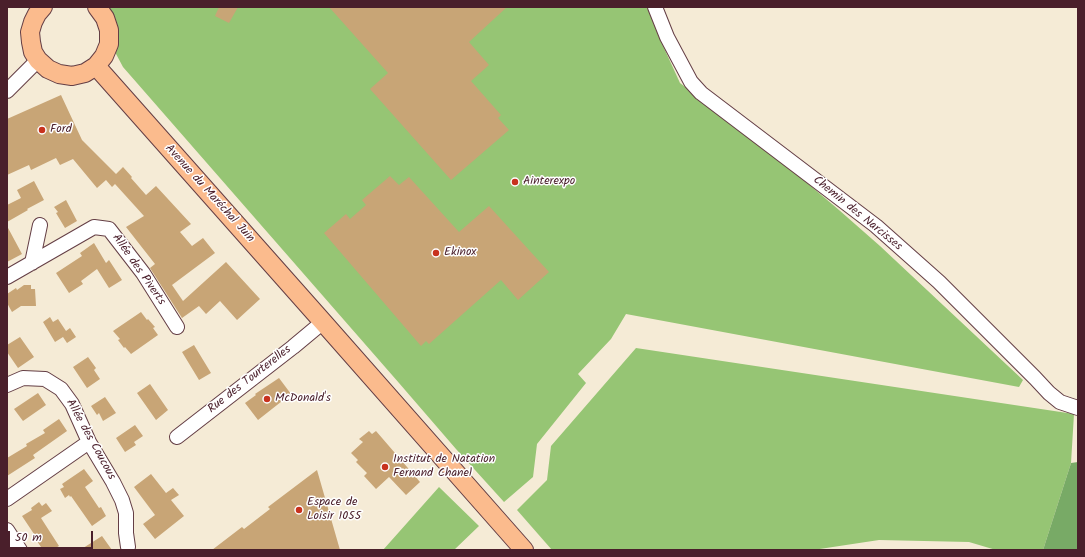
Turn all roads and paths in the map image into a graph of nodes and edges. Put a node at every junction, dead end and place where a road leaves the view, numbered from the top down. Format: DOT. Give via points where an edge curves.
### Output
graph roads {
  1 [pos="43,7"];
  2 [pos="97,7"];
  3 [pos="655,7"];
  4 [pos="38,60"];
  5 [pos="96,66"];
  6 [pos="7,91"];
  7 [pos="40,225"];
  8 [pos="32,263"];
  9 [pos="7,277"];
  10 [pos="323,322"];
  11 [pos="177,327"];
  12 [pos="7,385"];
  13 [pos="1078,408"];
  14 [pos="177,437"];
  15 [pos="89,442"];
  16 [pos="7,498"];
  17 [pos="7,530"];
  18 [pos="128,547"];
  19 [pos="20,550"];
  20 [pos="524,550"];
  1 -- 4 [label="main road" via="32,22 30,32 33,52"];
  2 -- 5 [label="main road" via="106,18 109,44"];
  3 -- 13 [label="street, Chemin des Narcisses" via="667,37 691,82 701,93 876,226 939,282 1049,394 1060,402"];
  4 -- 5 [label="main road" via="54,72 72,76 85,73"];
  4 -- 6 [label="street"];
  5 -- 10 [label="main road, Avenue du Maréchal Juin"];
  7 -- 8 [label="street"];
  8 -- 9 [label="street, Allée des Piverts"];
  8 -- 11 [label="street, Allée des Piverts" via="94,227 109,229 142,273"];
  10 -- 14 [label="street, Rue des Tourterelles"];
  10 -- 20 [label="main road, Avenue du Maréchal Juin"];
  12 -- 15 [label="street, Allée des Coucous" via="24,378 45,379 61,389 72,404"];
  15 -- 16 [label="street"];
  15 -- 18 [label="street, Allée des Coucous" via="122,500 126,513"];
  17 -- 19 [label="street"];
}
